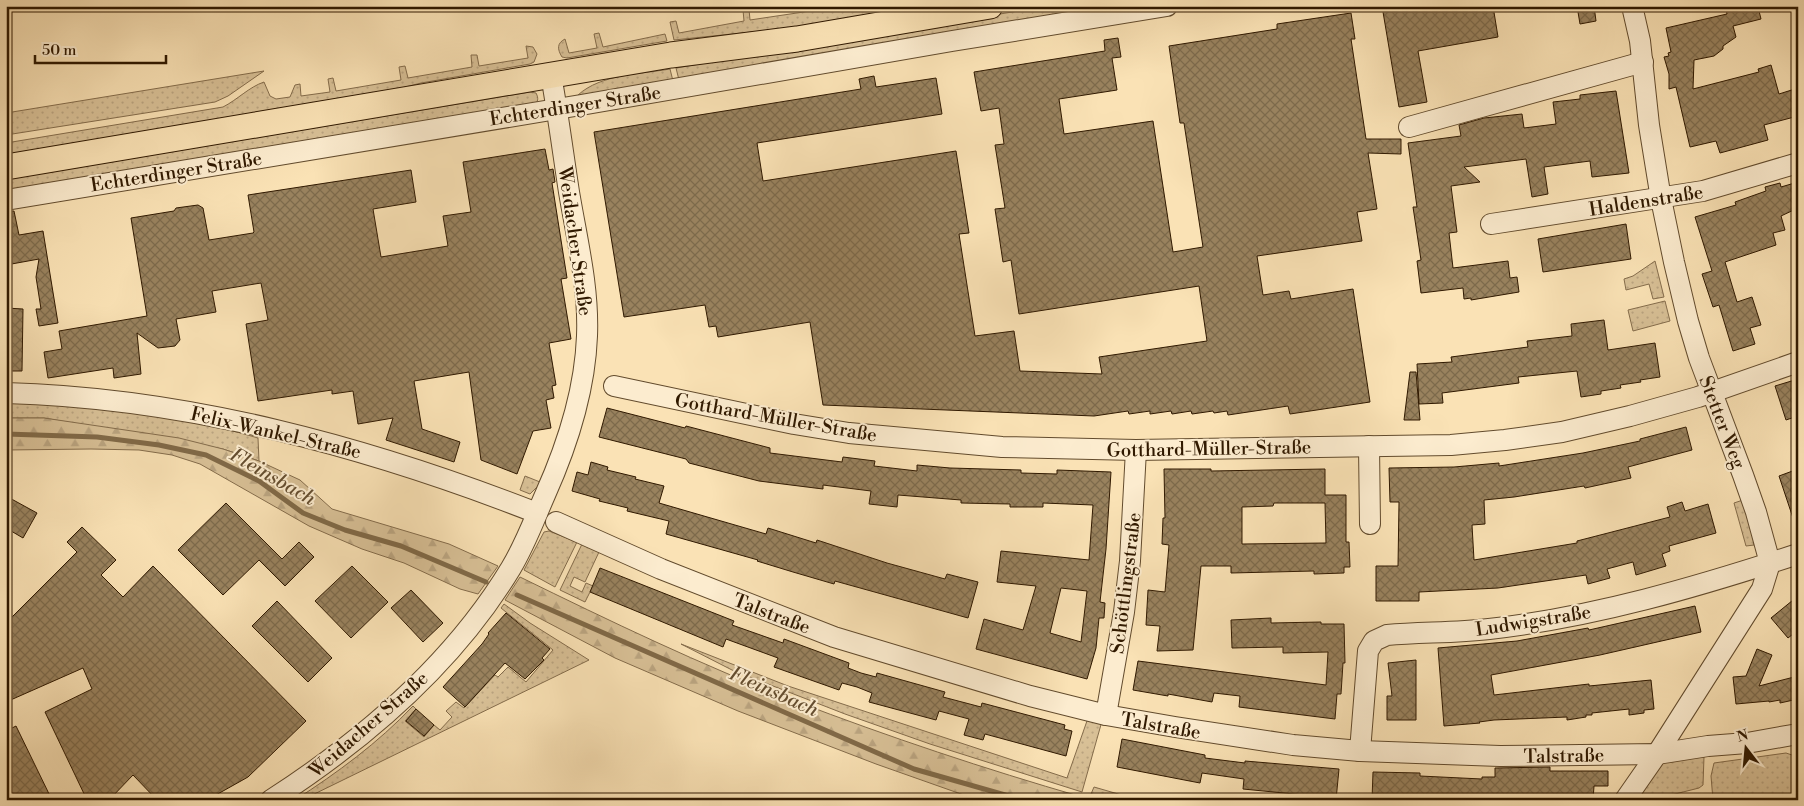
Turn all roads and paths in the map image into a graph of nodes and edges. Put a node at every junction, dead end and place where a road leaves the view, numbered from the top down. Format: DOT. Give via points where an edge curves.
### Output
graph roads {
  1 [pos="990,6"];
  2 [pos="1167,6"];
  3 [pos="1632,6"];
  4 [pos="1144,8"];
  5 [pos="1643,62"];
  6 [pos="551,75"];
  7 [pos="557,109"];
  8 [pos="1409,128"];
  9 [pos="1798,163"];
  10 [pos="6,167"];
  11 [pos="1661,198"];
  12 [pos="6,200"];
  13 [pos="1491,224"];
  14 [pos="1798,362"];
  15 [pos="614,386"];
  16 [pos="1710,392"];
  17 [pos="6,393"];
  18 [pos="1369,446"];
  19 [pos="1136,450"];
  20 [pos="538,513"];
  21 [pos="556,522"];
  22 [pos="1370,524"];
  23 [pos="1798,554"];
  24 [pos="1770,563"];
  25 [pos="1106,715"];
  26 [pos="1798,734"];
  27 [pos="1360,752"];
  28 [pos="1657,754"];
  29 [pos="271,800"];
  30 [pos="1625,800"];
  1 -- 6 [label="main road, Echterdinger Straße" via="797,39"];
  2 -- 4 [label="street, Echterdinger Straße"];
  3 -- 5 [label="street, Stetter Weg"];
  4 -- 7 [label="street, Echterdinger Straße"];
  5 -- 8 [label="street"];
  5 -- 11 [label="street, Stetter Weg"];
  6 -- 7 [label="street, Weidacher Straße"];
  6 -- 10 [label="main road, Echterdinger Straße"];
  7 -- 12 [label="street, Echterdinger Straße"];
  7 -- 20 [label="street, Weidacher Straße" via="583,274 587,334 582,378 570,427"];
  9 -- 11 [label="street, Haldenstraße" via="1712,189"];
  11 -- 13 [label="street, Haldenstraße"];
  11 -- 16 [label="street, Stetter Weg" via="1688,321"];
  14 -- 16 [label="street, Gotthard-Müller-Straße"];
  15 -- 19 [label="street, Gotthard-Müller-Straße" via="849,433 1002,447"];
  16 -- 18 [label="street, Gotthard-Müller-Straße" via="1668,406 1562,432 1451,445"];
  16 -- 24 [label="street, Stetter Weg" via="1756,512"];
  17 -- 20 [label="street, Felix-Wankel-Straße" via="131,403 242,422 391,460"];
  18 -- 19 [label="street, Gotthard-Müller-Straße"];
  18 -- 22 [label="street"];
  19 -- 25 [label="street, Schöttlingstraße" via="1130,561"];
  20 -- 29 [label="street, Weidacher Straße" via="512,568 459,640 390,710 310,775"];
  21 -- 25 [label="street, Talstraße" via="661,569 834,637 1030,696"];
  23 -- 24 [label="street, Ludwigstraße"];
  24 -- 27 [label="street, Ludwigstraße" via="1691,587 1576,615 1488,629 1387,635 1374,641 1368,651"];
  24 -- 28 [label="street" via="1762,589"];
  25 -- 27 [label="street, Talstraße" via="1294,745"];
  26 -- 28 [label="street, Talstraße"];
  27 -- 28 [label="street, Talstraße" via="1500,756"];
  28 -- 30 [label="street"];
}
